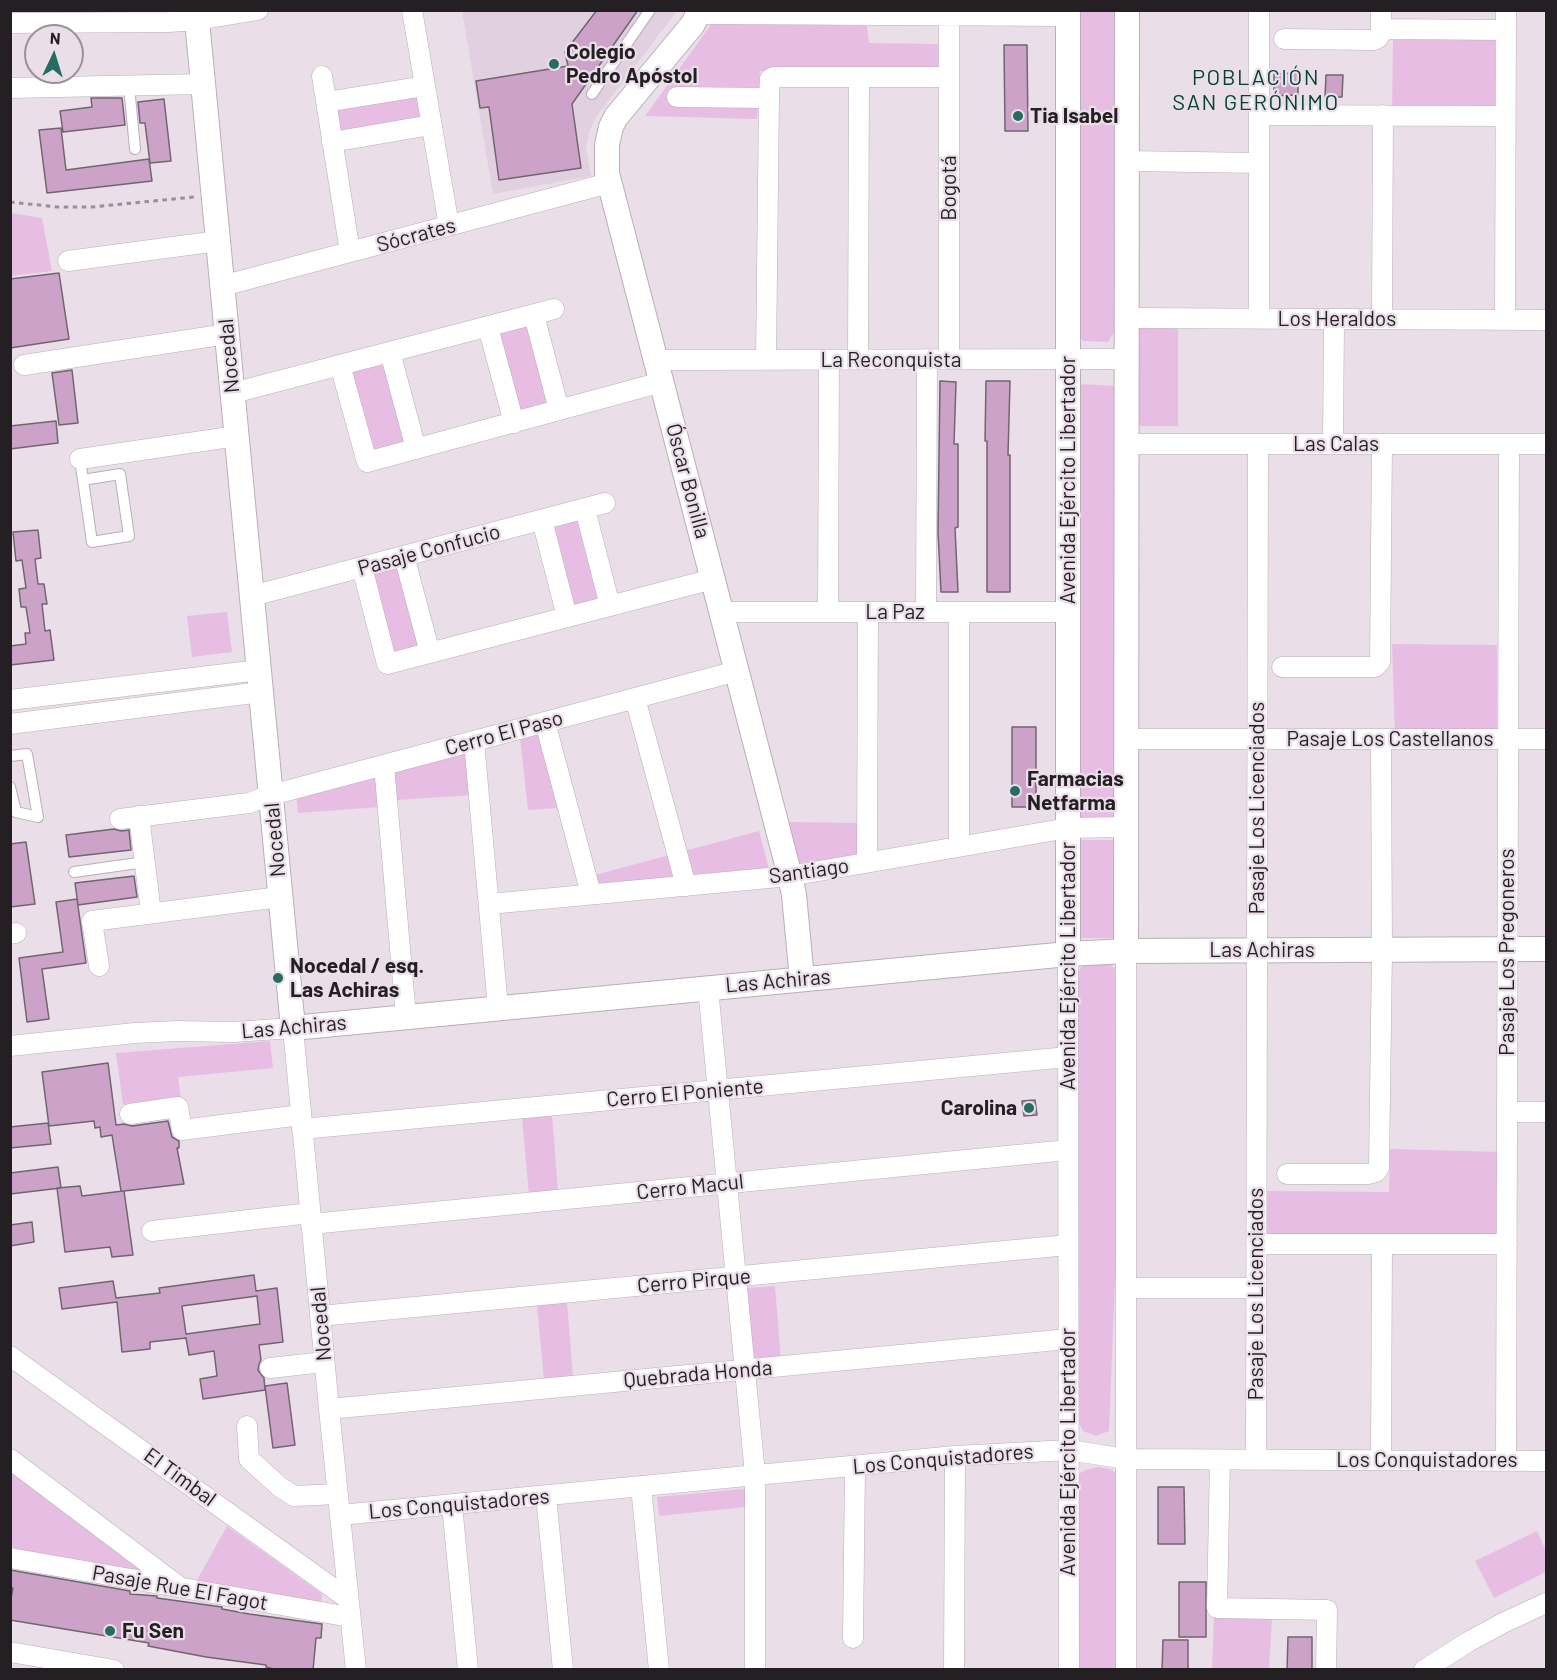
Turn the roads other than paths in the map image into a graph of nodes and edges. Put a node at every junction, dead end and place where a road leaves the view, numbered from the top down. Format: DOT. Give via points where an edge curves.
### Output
graph roads {
  1 [pos="258,10"];
  2 [pos="412,10"];
  3 [pos="650,10"];
  4 [pos="1126,10"];
  5 [pos="1259,10"];
  6 [pos="699,13"];
  7 [pos="1068,13"];
  8 [pos="197,15"];
  9 [pos="949,16"];
  10 [pos="77,17"];
  11 [pos="1381,20"];
  12 [pos="1506,20"];
  13 [pos="10,23"];
  14 [pos="1284,39"];
  15 [pos="322,76"];
  16 [pos="859,77"];
  17 [pos="949,77"];
  18 [pos="203,84"];
  19 [pos="129,86"];
  20 [pos="425,86"];
  21 [pos="10,88"];
  22 [pos="769,88"];
  23 [pos="592,94"];
  24 [pos="677,97"];
  25 [pos="326,102"];
  26 [pos="1259,115"];
  27 [pos="1383,115"];
  28 [pos="1505,116"];
  29 [pos="431,125"];
  30 [pos="332,142"];
  31 [pos="135,149"];
  32 [pos="1126,161"];
  33 [pos="1258,163"];
  34 [pos="609,183"];
  35 [pos="449,226"];
  36 [pos="218,241"];
  37 [pos="350,252"];
  38 [pos="68,261"];
  39 [pos="222,286"];
  40 [pos="554,309"];
  41 [pos="534,315"];
  42 [pos="1126,318"];
  43 [pos="1259,318"];
  44 [pos="1334,319"];
  45 [pos="1382,319"];
  46 [pos="1504,320"];
  47 [pos="1546,320"];
  48 [pos="488,327"];
  49 [pos="227,334"];
  50 [pos="390,352"];
  51 [pos="858,359"];
  52 [pos="927,359"];
  53 [pos="949,359"];
  54 [pos="1068,359"];
  55 [pos="1126,359"];
  56 [pos="766,360"];
  57 [pos="829,360"];
  58 [pos="24,365"];
  59 [pos="340,365"];
  60 [pos="659,371"];
  61 [pos="233,393"];
  62 [pos="559,410"];
  63 [pos="514,423"];
  64 [pos="237,436"];
  65 [pos="1126,444"];
  66 [pos="1258,444"];
  67 [pos="1333,444"];
  68 [pos="1382,444"];
  69 [pos="1509,444"];
  70 [pos="1546,444"];
  71 [pos="416,449"];
  72 [pos="80,459"];
  73 [pos="83,480"];
  74 [pos="605,504"];
  75 [pos="585,509"];
  76 [pos="542,520"];
  77 [pos="404,556"];
  78 [pos="362,567"];
  79 [pos="713,579"];
  80 [pos="252,596"];
  81 [pos="610,606"];
  82 [pos="722,612"];
  83 [pos="828,612"];
  84 [pos="868,612"];
  85 [pos="926,612"];
  86 [pos="959,612"];
  87 [pos="1068,612"];
  88 [pos="567,617"];
  89 [pos="429,653"];
  90 [pos="1282,668"];
  91 [pos="737,671"];
  92 [pos="260,681"];
  93 [pos="635,698"];
  94 [pos="10,700"];
  95 [pos="545,722"];
  96 [pos="10,724"];
  97 [pos="1126,739"];
  98 [pos="1258,739"];
  99 [pos="1381,739"];
  100 [pos="1508,739"];
  101 [pos="1546,739"];
  102 [pos="474,741"];
  103 [pos="10,756"];
  104 [pos="384,765"];
  105 [pos="10,787"];
  106 [pos="271,795"];
  107 [pos="1126,827"];
  108 [pos="1068,828"];
  109 [pos="959,846"];
  110 [pos="145,862"];
  111 [pos="867,862"];
  112 [pos="74,872"];
  113 [pos="790,876"];
  114 [pos="686,886"];
  115 [pos="591,894"];
  116 [pos="280,897"];
  117 [pos="489,904"];
  118 [pos="151,913"];
  119 [pos="1507,949"];
  120 [pos="1546,949"];
  121 [pos="1257,950"];
  122 [pos="1382,950"];
  123 [pos="1126,951"];
  124 [pos="1068,954"];
  125 [pos="99,966"];
  126 [pos="802,979"];
  127 [pos="708,988"];
  128 [pos="498,1008"];
  129 [pos="406,1017"];
  130 [pos="293,1028"];
  131 [pos="10,1046"];
  132 [pos="1068,1057"];
  133 [pos="718,1090"];
  134 [pos="1507,1112"];
  135 [pos="1546,1112"];
  136 [pos="130,1114"];
  137 [pos="302,1122"];
  138 [pos="1068,1150"];
  139 [pos="1287,1174"];
  140 [pos="727,1183"];
  141 [pos="311,1218"];
  142 [pos="152,1231"];
  143 [pos="1256,1244"];
  144 [pos="1382,1244"];
  145 [pos="1507,1244"];
  146 [pos="1068,1245"];
  147 [pos="736,1277"];
  148 [pos="1126,1288"];
  149 [pos="1256,1288"];
  150 [pos="320,1316"];
  151 [pos="1068,1339"];
  152 [pos="10,1356"];
  153 [pos="324,1362"];
  154 [pos="270,1368"];
  155 [pos="745,1369"];
  156 [pos="329,1409"];
  157 [pos="248,1426"];
  158 [pos="1069,1450"];
  159 [pos="955,1456"];
  160 [pos="10,1459"];
  161 [pos="1126,1459"];
  162 [pos="1220,1460"];
  163 [pos="1256,1460"];
  164 [pos="1381,1460"];
  165 [pos="1506,1461"];
  166 [pos="1546,1461"];
  167 [pos="855,1467"];
  168 [pos="755,1474"];
  169 [pos="641,1486"];
  170 [pos="338,1494"];
  171 [pos="546,1496"];
  172 [pos="452,1505"];
  173 [pos="340,1515"];
  174 [pos="10,1558"];
  175 [pos="182,1588"];
  176 [pos="1546,1603"];
  177 [pos="349,1608"];
  178 [pos="853,1638"];
  179 [pos="10,1652"];
  180 [pos="114,1670"];
  181 [pos="356,1670"];
  182 [pos="468,1670"];
  183 [pos="563,1670"];
  184 [pos="659,1670"];
  185 [pos="755,1670"];
  186 [pos="954,1670"];
  187 [pos="1069,1670"];
  188 [pos="1126,1670"];
  189 [pos="1326,1670"];
  190 [pos="1424,1670"];
  1 -- 8 [label="street"];
  2 -- 20 [label="street"];
  3 -- 23 [label="lane"];
  4 -- 32 [label="street"];
  5 -- 26 [label="street"];
  6 -- 9 [label="street"];
  6 -- 34 [label="street, Óscar Bonilla" via="616,117 607,145"];
  7 -- 9 [label="street"];
  7 -- 54 [label="street, Avenida Ejército Libertador"];
  8 -- 10 [label="street"];
  8 -- 18 [label="street, Nocedal"];
  9 -- 17 [label="street, Bogotá"];
  10 -- 13 [label="street"];
  11 -- 12 [label="street"];
  11 -- 14 [label="street" via="1380,36 1374,40"];
  12 -- 28 [label="street"];
  15 -- 25 [label="street"];
  16 -- 17 [label="street"];
  16 -- 22 [label="street" via="774,77"];
  16 -- 51 [label="street"];
  17 -- 53 [label="street, Bogotá"];
  18 -- 19 [label="street"];
  18 -- 36 [label="street, Nocedal"];
  19 -- 21 [label="street"];
  19 -- 31 [label="lane"];
  20 -- 25 [label="street"];
  20 -- 29 [label="street"];
  22 -- 24 [label="street"];
  22 -- 56 [label="street"];
  25 -- 30 [label="street"];
  26 -- 27 [label="street"];
  26 -- 33 [label="street"];
  27 -- 28 [label="street"];
  27 -- 45 [label="street"];
  28 -- 46 [label="street"];
  29 -- 30 [label="street"];
  29 -- 35 [label="street"];
  30 -- 37 [label="street"];
  32 -- 33 [label="street"];
  32 -- 42 [label="street"];
  33 -- 43 [label="street"];
  34 -- 35 [label="street, Sócrates"];
  34 -- 60 [label="street, Óscar Bonilla"];
  35 -- 37 [label="street, Sócrates"];
  36 -- 38 [label="street"];
  36 -- 39 [label="street, Nocedal"];
  37 -- 39 [label="street, Sócrates"];
  39 -- 49 [label="street, Nocedal"];
  40 -- 41 [label="street"];
  41 -- 48 [label="street"];
  41 -- 62 [label="street"];
  42 -- 43 [label="street, Los Heraldos"];
  42 -- 55 [label="street"];
  43 -- 44 [label="street, Los Heraldos"];
  44 -- 45 [label="street, Los Heraldos"];
  44 -- 67 [label="street"];
  45 -- 46 [label="street, Los Heraldos"];
  46 -- 47 [label="street, Los Heraldos"];
  48 -- 50 [label="street"];
  48 -- 63 [label="street"];
  49 -- 58 [label="street"];
  49 -- 61 [label="street, Nocedal"];
  50 -- 59 [label="street"];
  50 -- 71 [label="street"];
  51 -- 52 [label="street, La Reconquista"];
  51 -- 57 [label="street, La Reconquista"];
  52 -- 53 [label="street, La Reconquista"];
  52 -- 85 [label="street"];
  53 -- 54 [label="street, La Reconquista"];
  54 -- 55 [label="street, La Reconquista"];
  54 -- 87 [label="street, Avenida Ejército Libertador"];
  55 -- 65 [label="street"];
  56 -- 57 [label="street, La Reconquista"];
  56 -- 60 [label="street, La Reconquista"];
  57 -- 83 [label="street"];
  59 -- 61 [label="street"];
  59 -- 71 [label="street, La Reconquista" via="367,462"];
  60 -- 62 [label="street, La Reconquista"];
  60 -- 79 [label="street, Óscar Bonilla"];
  61 -- 64 [label="street, Nocedal"];
  62 -- 63 [label="street, La Reconquista"];
  63 -- 71 [label="street, La Reconquista"];
  64 -- 72 [label="street"];
  64 -- 80 [label="street, Nocedal"];
  65 -- 66 [label="street, Las Calas"];
  65 -- 97 [label="street"];
  66 -- 67 [label="street, Las Calas"];
  66 -- 98 [label="street, Pasaje Los Licenciados"];
  67 -- 68 [label="street, Las Calas"];
  68 -- 69 [label="street, Las Calas"];
  68 -- 90 [label="street" via="1380,662 1375,667"];
  69 -- 70 [label="street, Las Calas"];
  69 -- 100 [label="street, Pasaje Los Pregoneros"];
  72 -- 73 [label="lane"];
  73 -- 73 [label="lane" via="92,542 129,536 120,474"];
  74 -- 75 [label="street, Pasaje Confucio"];
  75 -- 76 [label="street, Pasaje Confucio"];
  75 -- 81 [label="street"];
  76 -- 77 [label="street, Pasaje Confucio"];
  76 -- 88 [label="street"];
  77 -- 78 [label="street, Pasaje Confucio"];
  77 -- 89 [label="street"];
  78 -- 80 [label="street, Pasaje Confucio"];
  78 -- 89 [label="street" via="387,664"];
  79 -- 81 [label="street"];
  79 -- 82 [label="street, Óscar Bonilla"];
  80 -- 92 [label="street, Nocedal"];
  81 -- 88 [label="street"];
  82 -- 83 [label="street, La Paz"];
  82 -- 91 [label="street, Óscar Bonilla"];
  83 -- 84 [label="street, La Paz"];
  84 -- 85 [label="street, La Paz"];
  84 -- 111 [label="street"];
  85 -- 86 [label="street, La Paz"];
  86 -- 87 [label="street, La Paz"];
  86 -- 109 [label="street"];
  87 -- 108 [label="street, Avenida Ejército Libertador"];
  88 -- 89 [label="street"];
  91 -- 93 [label="street, Cerro El Paso"];
  91 -- 113 [label="street, Óscar Bonilla"];
  92 -- 94 [label="street"];
  92 -- 96 [label="street"];
  92 -- 106 [label="street, Nocedal"];
  93 -- 95 [label="street, Cerro El Paso"];
  93 -- 114 [label="street"];
  95 -- 102 [label="street, Cerro El Paso"];
  95 -- 115 [label="street"];
  97 -- 98 [label="street, Pasaje Los Castellanos"];
  97 -- 107 [label="street"];
  98 -- 99 [label="street, Pasaje Los Castellanos"];
  98 -- 121 [label="street, Pasaje Los Licenciados"];
  99 -- 100 [label="street, Pasaje Los Castellanos"];
  99 -- 122 [label="street"];
  100 -- 101 [label="street, Pasaje Los Castellanos"];
  100 -- 119 [label="street, Pasaje Los Pregoneros"];
  102 -- 104 [label="street, Cerro El Paso"];
  102 -- 117 [label="street"];
  103 -- 105 [label="lane" via="27,754 38,817 16,812"];
  104 -- 106 [label="street, Cerro El Paso"];
  104 -- 129 [label="street"];
  106 -- 110 [label="street, Cerro El Paso" via="249,803 130,817"];
  106 -- 116 [label="street, Nocedal"];
  107 -- 108 [label="street, Santiago"];
  107 -- 123 [label="street"];
  108 -- 109 [label="street, Santiago"];
  108 -- 124 [label="street, Avenida Ejército Libertador"];
  109 -- 111 [label="street, Santiago"];
  110 -- 112 [label="lane"];
  110 -- 118 [label="street"];
  111 -- 113 [label="street, Santiago"];
  113 -- 114 [label="street, Santiago"];
  113 -- 126 [label="street, Óscar Bonilla"];
  114 -- 115 [label="street, Santiago"];
  115 -- 117 [label="street, Santiago"];
  116 -- 118 [label="street"];
  116 -- 130 [label="street, Nocedal"];
  117 -- 128 [label="street"];
  118 -- 125 [label="street" via="92,921"];
  119 -- 120 [label="street, Las Achiras"];
  119 -- 122 [label="street, Las Achiras"];
  119 -- 134 [label="street, Pasaje Los Pregoneros"];
  121 -- 122 [label="street, Las Achiras"];
  121 -- 123 [label="street, Las Achiras"];
  121 -- 143 [label="street, Pasaje Los Licenciados"];
  122 -- 139 [label="street" via="1379,1168 1369,1174"];
  123 -- 124 [label="street, Las Achiras"];
  123 -- 148 [label="street"];
  124 -- 126 [label="street, Las Achiras"];
  124 -- 132 [label="street, Avenida Ejército Libertador"];
  126 -- 127 [label="street, Las Achiras"];
  127 -- 128 [label="street, Las Achiras"];
  127 -- 133 [label="street"];
  128 -- 129 [label="street, Las Achiras"];
  129 -- 130 [label="street, Las Achiras"];
  130 -- 131 [label="street, Las Achiras" via="135,1033"];
  130 -- 137 [label="street, Nocedal"];
  132 -- 133 [label="street, Cerro El Poniente"];
  132 -- 138 [label="street, Avenida Ejército Libertador"];
  133 -- 137 [label="street, Cerro El Poniente"];
  133 -- 140 [label="street"];
  134 -- 135 [label="street"];
  134 -- 145 [label="street, Pasaje Los Pregoneros"];
  136 -- 137 [label="street, Cerro El Poniente" via="178,1107 182,1130"];
  137 -- 141 [label="street, Nocedal"];
  138 -- 140 [label="street, Cerro Macul"];
  138 -- 146 [label="street, Avenida Ejército Libertador"];
  140 -- 141 [label="street, Cerro Macul"];
  140 -- 147 [label="street"];
  141 -- 142 [label="street, Cerro Macul"];
  141 -- 150 [label="street, Nocedal"];
  143 -- 144 [label="street"];
  143 -- 149 [label="street, Pasaje Los Licenciados"];
  144 -- 145 [label="street"];
  144 -- 164 [label="street"];
  145 -- 165 [label="street, Pasaje Los Pregoneros"];
  146 -- 147 [label="street, Cerro Pirque"];
  146 -- 151 [label="street, Avenida Ejército Libertador"];
  147 -- 150 [label="street, Cerro Pirque"];
  147 -- 155 [label="street"];
  148 -- 149 [label="street"];
  148 -- 161 [label="street"];
  149 -- 163 [label="street, Pasaje Los Licenciados"];
  150 -- 153 [label="street, Nocedal"];
  151 -- 155 [label="street, Quebrada Honda"];
  151 -- 158 [label="street, Avenida Ejército Libertador"];
  152 -- 177 [label="street, El Timbal"];
  153 -- 154 [label="street"];
  153 -- 156 [label="street, Nocedal"];
  155 -- 156 [label="street, Quebrada Honda"];
  155 -- 168 [label="street"];
  156 -- 170 [label="street, Nocedal"];
  157 -- 170 [label="street" via="249,1459 280,1487 294,1496"];
  158 -- 159 [label="street, Los Conquistadores"];
  158 -- 161 [label="street, Los Conquistadores"];
  158 -- 187 [label="street, Avenida Ejército Libertador"];
  159 -- 167 [label="street, Los Conquistadores"];
  159 -- 186 [label="street"];
  160 -- 175 [label="street"];
  161 -- 162 [label="street, Los Conquistadores"];
  161 -- 188 [label="street"];
  162 -- 163 [label="street, Los Conquistadores"];
  162 -- 189 [label="street" via="1217,1608 1327,1610"];
  163 -- 164 [label="street, Los Conquistadores"];
  164 -- 165 [label="street, Los Conquistadores"];
  165 -- 166 [label="street, Los Conquistadores"];
  167 -- 168 [label="street, Los Conquistadores"];
  167 -- 178 [label="street"];
  168 -- 169 [label="street, Los Conquistadores"];
  168 -- 185 [label="street"];
  169 -- 171 [label="street, Los Conquistadores"];
  169 -- 184 [label="street"];
  170 -- 173 [label="street, Nocedal"];
  171 -- 172 [label="street, Los Conquistadores"];
  171 -- 183 [label="street"];
  172 -- 173 [label="street, Los Conquistadores"];
  172 -- 182 [label="street"];
  173 -- 177 [label="street, Nocedal"];
  174 -- 175 [label="street, Pasaje Rue El Fagot"];
  175 -- 177 [label="street, Pasaje Rue El Fagot"];
  176 -- 190 [label="street" via="1468,1642"];
  177 -- 181 [label="street, Nocedal"];
  179 -- 180 [label="street"];
}
